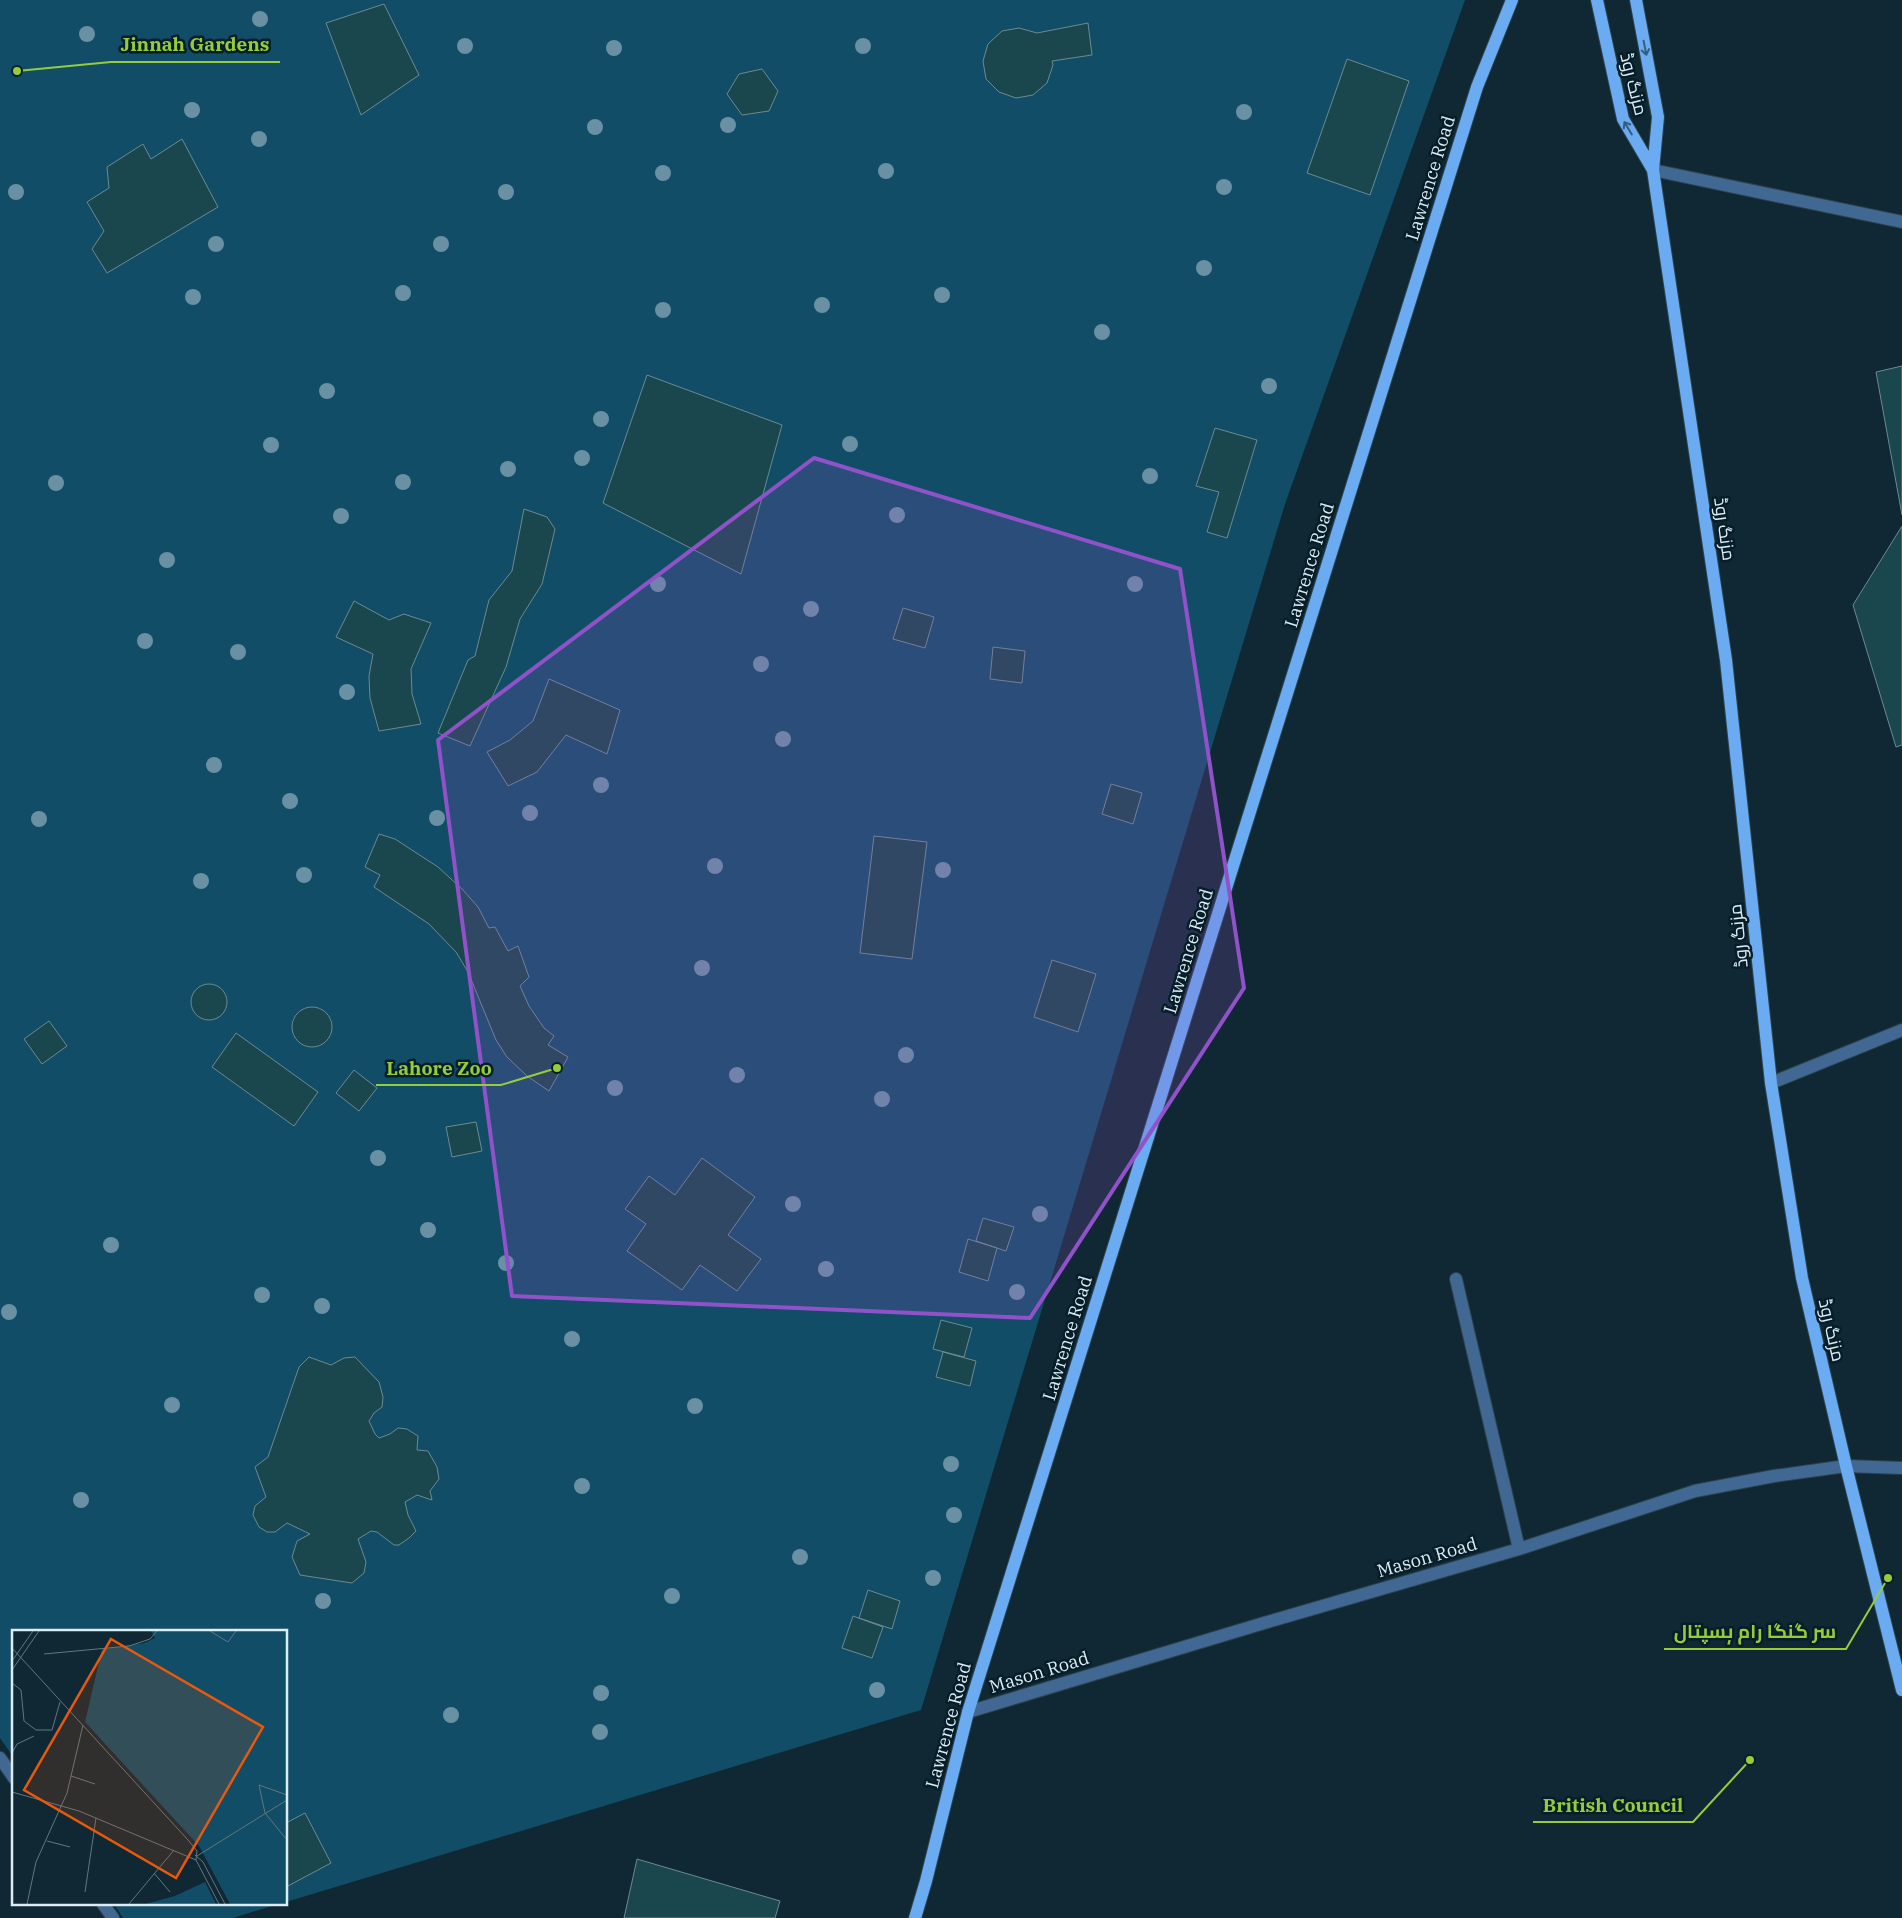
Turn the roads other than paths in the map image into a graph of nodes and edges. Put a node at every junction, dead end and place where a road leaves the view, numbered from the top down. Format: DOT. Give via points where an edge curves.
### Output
graph roads {
  1 [pos="1597,0"];
  2 [pos="1636,0"];
  3 [pos="1512,1"];
  4 [pos="1653,170"];
  5 [pos="1902,222"];
  6 [pos="1902,1030"];
  7 [pos="1771,1082"];
  8 [pos="1456,1279"];
  9 [pos="1846,1466"];
  10 [pos="1902,1468"];
  11 [pos="1519,1549"];
  12 [pos="1902,1690"];
  13 [pos="968,1712"];
  14 [pos="0,1758"];
  15 [pos="12,1775"];
  16 [pos="105,1906"];
  17 [pos="113,1918"];
  18 [pos="915,1918"];
  4 -- 1 [label="main road, مزنگ روڈ, one-way" via="1623,119"];
  2 -- 4 [label="main road, مزنگ روڈ, one-way" via="1658,117"];
  3 -- 13 [label="main road, Lawrence Road" via="1477,87"];
  4 -- 5 [label="street"];
  4 -- 7 [label="main road, مزنگ روڈ" via="1726,660"];
  6 -- 7 [label="street"];
  7 -- 9 [label="main road, مزنگ روڈ" via="1802,1278"];
  8 -- 11 [label="street"];
  9 -- 10 [label="street, Mason Road"];
  9 -- 11 [label="street, Mason Road" via="1695,1491"];
  9 -- 12 [label="main road, مزنگ روڈ"];
  11 -- 13 [label="street, Mason Road"];
  13 -- 18 [label="main road, Lawrence Road"];
  14 -- 15 [label="street"];
  16 -- 17 [label="street"];
}
